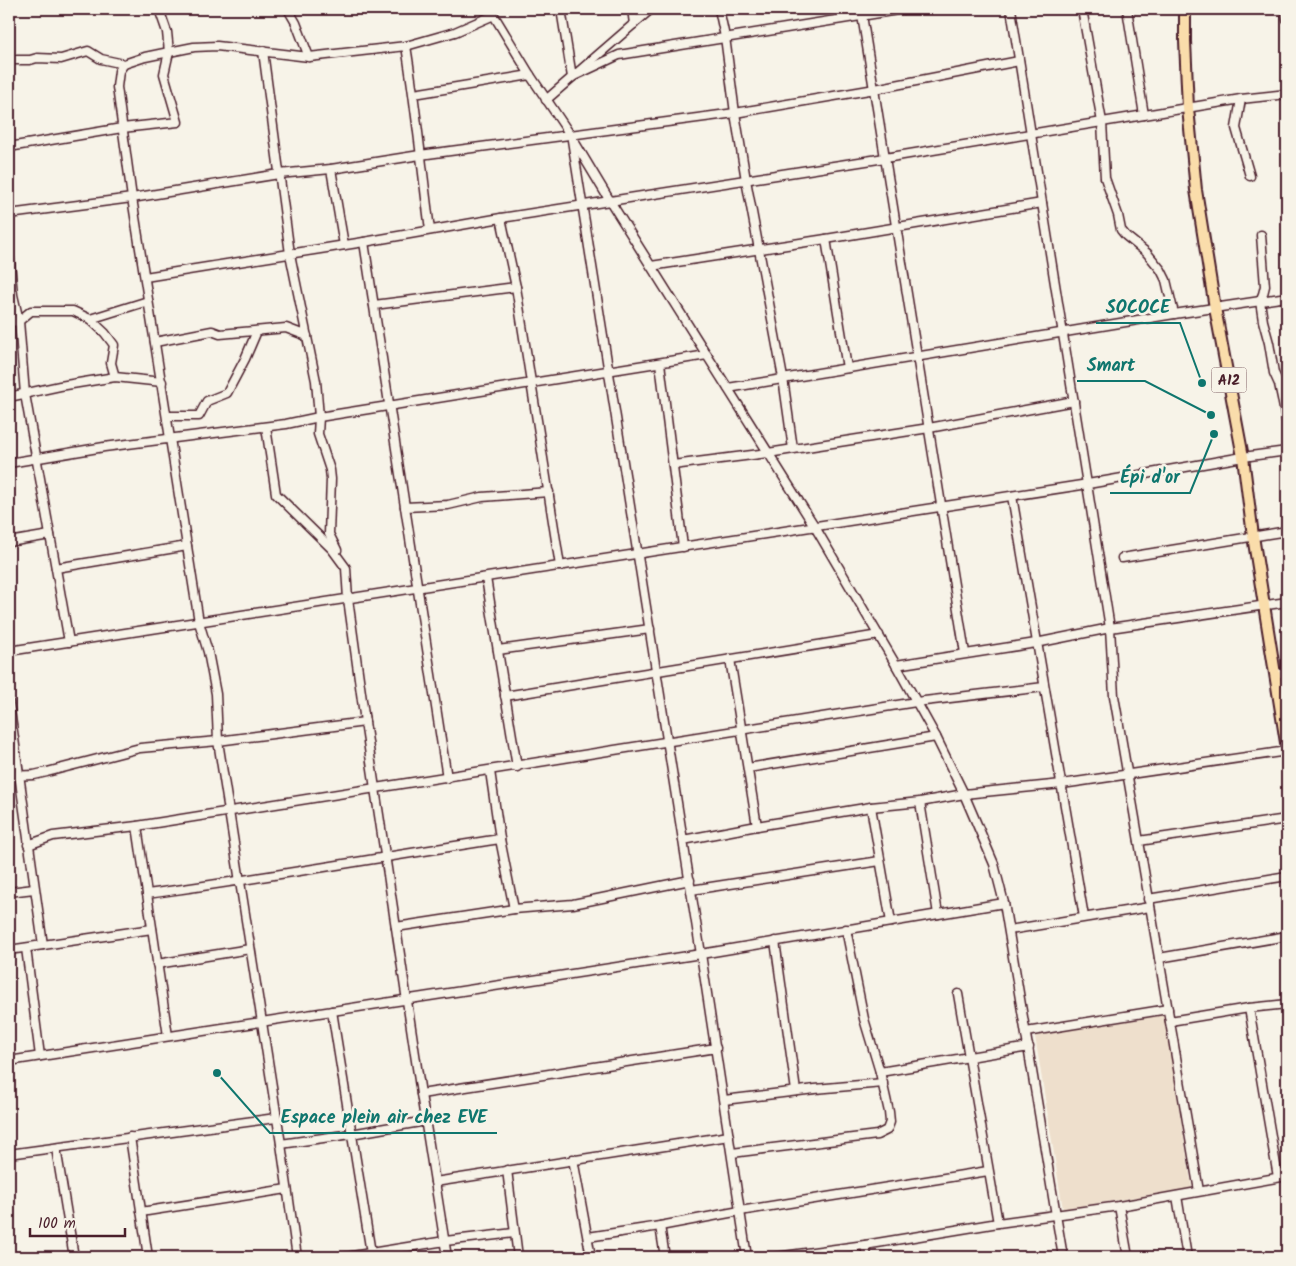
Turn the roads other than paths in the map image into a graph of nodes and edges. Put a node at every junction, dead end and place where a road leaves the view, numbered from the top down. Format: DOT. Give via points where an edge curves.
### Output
graph roads {
  1 [pos="159,9"];
  2 [pos="288,9"];
  3 [pos="560,9"];
  4 [pos="632,9"];
  5 [pos="650,9"];
  6 [pos="719,9"];
  7 [pos="904,9"];
  8 [pos="1011,9"];
  9 [pos="1082,9"];
  10 [pos="1127,9"];
  11 [pos="1185,9"];
  12 [pos="1286,9"];
  13 [pos="492,12"];
  14 [pos="862,12"];
  15 [pos="1287,19"];
  16 [pos="634,24"];
  17 [pos="725,37"];
  18 [pos="406,46"];
  19 [pos="263,51"];
  20 [pos="168,52"];
  21 [pos="309,57"];
  22 [pos="9,60"];
  23 [pos="1019,61"];
  24 [pos="124,64"];
  25 [pos="530,75"];
  26 [pos="572,78"];
  27 [pos="875,89"];
  28 [pos="414,94"];
  29 [pos="1287,94"];
  30 [pos="1242,99"];
  31 [pos="546,100"];
  32 [pos="1188,108"];
  33 [pos="735,113"];
  34 [pos="1144,115"];
  35 [pos="1102,122"];
  36 [pos="122,128"];
  37 [pos="1031,134"];
  38 [pos="571,136"];
  39 [pos="9,147"];
  40 [pos="420,156"];
  41 [pos="885,158"];
  42 [pos="331,169"];
  43 [pos="279,174"];
  44 [pos="1250,176"];
  45 [pos="746,180"];
  46 [pos="132,198"];
  47 [pos="610,201"];
  48 [pos="1042,203"];
  49 [pos="582,205"];
  50 [pos="9,214"];
  51 [pos="501,218"];
  52 [pos="896,228"];
  53 [pos="430,230"];
  54 [pos="1261,236"];
  55 [pos="826,240"];
  56 [pos="364,242"];
  57 [pos="344,245"];
  58 [pos="759,249"];
  59 [pos="9,251"];
  60 [pos="290,254"];
  61 [pos="651,266"];
  62 [pos="145,277"];
  63 [pos="516,286"];
  64 [pos="1287,297"];
  65 [pos="148,301"];
  66 [pos="1260,301"];
  67 [pos="374,305"];
  68 [pos="1215,308"];
  69 [pos="1174,314"];
  70 [pos="90,319"];
  71 [pos="19,321"];
  72 [pos="9,322"];
  73 [pos="257,331"];
  74 [pos="1063,332"];
  75 [pos="307,336"];
  76 [pos="155,342"];
  77 [pos="707,355"];
  78 [pos="917,356"];
  79 [pos="660,363"];
  80 [pos="848,368"];
  81 [pos="608,370"];
  82 [pos="115,377"];
  83 [pos="782,378"];
  84 [pos="162,382"];
  85 [pos="532,383"];
  86 [pos="728,388"];
  87 [pos="25,394"];
  88 [pos="9,397"];
  89 [pos="1074,402"];
  90 [pos="389,406"];
  91 [pos="167,416"];
  92 [pos="319,417"];
  93 [pos="1287,426"];
  94 [pos="266,427"];
  95 [pos="929,428"];
  96 [pos="170,438"];
  97 [pos="793,449"];
  98 [pos="1287,451"];
  99 [pos="768,453"];
  100 [pos="1243,457"];
  101 [pos="36,458"];
  102 [pos="9,463"];
  103 [pos="673,465"];
  104 [pos="1088,484"];
  105 [pos="549,492"];
  106 [pos="1012,496"];
  107 [pos="405,507"];
  108 [pos="942,507"];
  109 [pos="816,527"];
  110 [pos="1287,532"];
  111 [pos="50,535"];
  112 [pos="1254,536"];
  113 [pos="9,542"];
  114 [pos="187,546"];
  115 [pos="683,547"];
  116 [pos="638,554"];
  117 [pos="1122,558"];
  118 [pos="560,566"];
  119 [pos="56,568"];
  120 [pos="346,568"];
  121 [pos="486,578"];
  122 [pos="418,588"];
  123 [pos="348,599"];
  124 [pos="1287,602"];
  125 [pos="1264,606"];
  126 [pos="199,622"];
  127 [pos="1110,628"];
  128 [pos="650,629"];
  129 [pos="878,635"];
  130 [pos="69,642"];
  131 [pos="1036,643"];
  132 [pos="498,650"];
  133 [pos="9,652"];
  134 [pos="965,653"];
  135 [pos="730,659"];
  136 [pos="896,665"];
  137 [pos="656,671"];
  138 [pos="1287,672"];
  139 [pos="1276,674"];
  140 [pos="1044,687"];
  141 [pos="505,696"];
  142 [pos="916,702"];
  143 [pos="9,703"];
  144 [pos="365,722"];
  145 [pos="742,730"];
  146 [pos="936,737"];
  147 [pos="218,741"];
  148 [pos="668,743"];
  149 [pos="1287,750"];
  150 [pos="517,766"];
  151 [pos="748,768"];
  152 [pos="490,771"];
  153 [pos="19,775"];
  154 [pos="1128,775"];
  155 [pos="9,776"];
  156 [pos="447,778"];
  157 [pos="1062,784"];
  158 [pos="375,789"];
  159 [pos="964,794"];
  160 [pos="920,802"];
  161 [pos="871,807"];
  162 [pos="229,812"];
  163 [pos="1287,819"];
  164 [pos="138,826"];
  165 [pos="757,826"];
  166 [pos="500,839"];
  167 [pos="683,840"];
  168 [pos="1139,841"];
  169 [pos="28,845"];
  170 [pos="385,857"];
  171 [pos="880,861"];
  172 [pos="1287,876"];
  173 [pos="690,880"];
  174 [pos="239,881"];
  175 [pos="34,889"];
  176 [pos="691,890"];
  177 [pos="9,892"];
  178 [pos="147,894"];
  179 [pos="1004,903"];
  180 [pos="1149,903"];
  181 [pos="514,909"];
  182 [pos="938,914"];
  183 [pos="1084,917"];
  184 [pos="891,922"];
  185 [pos="396,928"];
  186 [pos="152,929"];
  187 [pos="846,930"];
  188 [pos="1009,930"];
  189 [pos="1287,936"];
  190 [pos="775,941"];
  191 [pos="42,945"];
  192 [pos="26,948"];
  193 [pos="250,949"];
  194 [pos="9,950"];
  195 [pos="702,954"];
  196 [pos="1158,958"];
  197 [pos="157,964"];
  198 [pos="958,994"];
  199 [pos="406,999"];
  200 [pos="1287,1004"];
  201 [pos="1249,1008"];
  202 [pos="1168,1009"];
  203 [pos="332,1011"];
  204 [pos="1170,1021"];
  205 [pos="262,1022"];
  206 [pos="1026,1032"];
  207 [pos="168,1036"];
  208 [pos="1029,1047"];
  209 [pos="716,1048"];
  210 [pos="40,1056"];
  211 [pos="969,1056"];
  212 [pos="9,1061"];
  213 [pos="880,1072"];
  214 [pos="883,1083"];
  215 [pos="796,1091"];
  216 [pos="421,1094"];
  217 [pos="724,1100"];
  218 [pos="276,1118"];
  219 [pos="426,1121"];
  220 [pos="351,1134"];
  221 [pos="729,1136"];
  222 [pos="130,1138"];
  223 [pos="281,1144"];
  224 [pos="56,1148"];
  225 [pos="732,1153"];
  226 [pos="9,1154"];
  227 [pos="574,1159"];
  228 [pos="507,1170"];
  229 [pos="988,1171"];
  230 [pos="1287,1176"];
  231 [pos="1278,1177"];
  232 [pos="435,1182"];
  233 [pos="287,1189"];
  234 [pos="1199,1191"];
  235 [pos="1177,1196"];
  236 [pos="1119,1206"];
  237 [pos="740,1211"];
  238 [pos="141,1212"];
  239 [pos="1056,1215"];
  240 [pos="998,1224"];
  241 [pos="660,1226"];
  242 [pos="514,1232"];
  243 [pos="588,1237"];
  244 [pos="444,1241"];
  245 [pos="865,1246"];
  246 [pos="371,1253"];
  247 [pos="74,1257"];
  248 [pos="148,1257"];
  249 [pos="296,1257"];
  250 [pos="346,1257"];
  251 [pos="447,1257"];
  252 [pos="518,1257"];
  253 [pos="591,1257"];
  254 [pos="665,1257"];
  255 [pos="747,1257"];
  256 [pos="776,1257"];
  257 [pos="867,1257"];
  258 [pos="1063,1257"];
  259 [pos="1128,1257"];
  260 [pos="1187,1257"];
  1 -- 20 [label="street" via="167,32"];
  2 -- 21 [label="street"];
  3 -- 26 [label="street"];
  4 -- 16 [label="street"];
  5 -- 16 [label="street"];
  6 -- 17 [label="street"];
  7 -- 14 [label="street"];
  8 -- 23 [label="street"];
  9 -- 35 [label="street"];
  10 -- 34 [label="street"];
  11 -- 32 [label="main road, A12"];
  12 -- 15 [label="street"];
  13 -- 18 [label="street" via="455,32"];
  13 -- 25 [label="street"];
  14 -- 17 [label="street"];
  14 -- 27 [label="street"];
  16 -- 26 [label="street"];
  17 -- 26 [label="street" via="619,55"];
  17 -- 33 [label="street"];
  18 -- 21 [label="street"];
  18 -- 28 [label="street"];
  19 -- 20 [label="street" via="217,46"];
  19 -- 21 [label="street"];
  19 -- 43 [label="street"];
  20 -- 24 [label="street"];
  20 -- 36 [label="street" via="164,74 178,122"];
  22 -- 24 [label="street" via="61,59 88,51 101,59"];
  23 -- 27 [label="street"];
  23 -- 37 [label="street"];
  24 -- 36 [label="street" via="117,81"];
  25 -- 28 [label="street"];
  25 -- 31 [label="street"];
  26 -- 31 [label="street"];
  27 -- 33 [label="street"];
  27 -- 41 [label="street"];
  28 -- 40 [label="street"];
  29 -- 30 [label="street"];
  30 -- 32 [label="street"];
  30 -- 44 [label="street" via="1236,128"];
  31 -- 38 [label="street"];
  32 -- 34 [label="street"];
  32 -- 68 [label="main road, A12" via="1196,190"];
  33 -- 38 [label="street"];
  33 -- 45 [label="street"];
  34 -- 35 [label="street"];
  35 -- 37 [label="street"];
  35 -- 69 [label="street" via="1105,178 1121,230 1148,253 1161,270"];
  36 -- 39 [label="street"];
  36 -- 46 [label="street"];
  37 -- 41 [label="street"];
  37 -- 48 [label="street"];
  38 -- 40 [label="street"];
  38 -- 47 [label="street"];
  38 -- 49 [label="street"];
  40 -- 42 [label="street"];
  40 -- 53 [label="street"];
  41 -- 45 [label="street"];
  41 -- 52 [label="street"];
  42 -- 43 [label="street"];
  42 -- 57 [label="street"];
  43 -- 46 [label="street"];
  43 -- 60 [label="street"];
  45 -- 47 [label="street"];
  45 -- 58 [label="street"];
  46 -- 50 [label="street"];
  46 -- 62 [label="street"];
  47 -- 49 [label="street"];
  47 -- 61 [label="street"];
  48 -- 52 [label="street"];
  48 -- 74 [label="street"];
  49 -- 51 [label="street"];
  49 -- 81 [label="street"];
  51 -- 53 [label="street"];
  51 -- 63 [label="street"];
  52 -- 55 [label="street"];
  52 -- 78 [label="street"];
  53 -- 56 [label="street"];
  54 -- 66 [label="street" via="1265,286"];
  55 -- 58 [label="street"];
  55 -- 80 [label="street"];
  56 -- 57 [label="street"];
  56 -- 67 [label="street"];
  57 -- 60 [label="street"];
  58 -- 61 [label="street"];
  58 -- 83 [label="street"];
  59 -- 71 [label="street"];
  60 -- 62 [label="street"];
  60 -- 75 [label="street"];
  61 -- 77 [label="street"];
  62 -- 65 [label="street"];
  63 -- 67 [label="street"];
  63 -- 85 [label="street"];
  64 -- 66 [label="street"];
  65 -- 70 [label="street"];
  65 -- 76 [label="street"];
  66 -- 68 [label="street"];
  66 -- 93 [label="street"];
  67 -- 90 [label="street"];
  68 -- 69 [label="street"];
  68 -- 100 [label="main road, A12"];
  69 -- 74 [label="street"];
  70 -- 71 [label="street" via="73,311 31,311"];
  70 -- 82 [label="street" via="114,345 112,363"];
  71 -- 72 [label="street"];
  71 -- 87 [label="street"];
  73 -- 75 [label="street" via="286,328"];
  73 -- 76 [label="street" via="212,332"];
  73 -- 91 [label="street" via="227,393 207,401 199,416"];
  74 -- 78 [label="street"];
  74 -- 89 [label="street"];
  75 -- 92 [label="street"];
  76 -- 84 [label="street"];
  77 -- 79 [label="street"];
  77 -- 86 [label="street"];
  78 -- 80 [label="street"];
  78 -- 95 [label="street"];
  79 -- 81 [label="street"];
  79 -- 103 [label="street"];
  80 -- 83 [label="street"];
  81 -- 85 [label="street"];
  81 -- 116 [label="street"];
  82 -- 84 [label="street"];
  82 -- 87 [label="street"];
  83 -- 86 [label="street"];
  83 -- 97 [label="street"];
  84 -- 91 [label="street"];
  85 -- 90 [label="street"];
  85 -- 105 [label="street"];
  86 -- 99 [label="street"];
  87 -- 88 [label="street"];
  87 -- 101 [label="street"];
  89 -- 95 [label="street"];
  89 -- 104 [label="street"];
  90 -- 92 [label="street"];
  90 -- 107 [label="street"];
  91 -- 96 [label="street"];
  92 -- 94 [label="street"];
  92 -- 120 [label="street" via="318,434 331,479 329,534"];
  94 -- 96 [label="street"];
  94 -- 120 [label="street" via="276,494 332,549"];
  95 -- 97 [label="street"];
  95 -- 108 [label="street"];
  96 -- 101 [label="street"];
  96 -- 114 [label="street"];
  97 -- 99 [label="street"];
  98 -- 100 [label="street"];
  99 -- 103 [label="street"];
  99 -- 109 [label="street"];
  100 -- 104 [label="street"];
  100 -- 112 [label="main road, A12"];
  101 -- 102 [label="street"];
  101 -- 111 [label="street"];
  103 -- 115 [label="street"];
  104 -- 106 [label="street"];
  104 -- 127 [label="street"];
  105 -- 107 [label="street" via="482,497 448,506"];
  105 -- 118 [label="street"];
  106 -- 108 [label="street"];
  106 -- 131 [label="street"];
  107 -- 122 [label="street"];
  108 -- 109 [label="street"];
  108 -- 134 [label="street"];
  109 -- 115 [label="street"];
  109 -- 129 [label="street"];
  110 -- 112 [label="street"];
  111 -- 113 [label="street"];
  111 -- 119 [label="street"];
  112 -- 117 [label="street"];
  112 -- 125 [label="main road, A12"];
  114 -- 119 [label="street"];
  114 -- 126 [label="street"];
  115 -- 116 [label="street"];
  116 -- 118 [label="street"];
  116 -- 128 [label="street"];
  118 -- 121 [label="street"];
  119 -- 130 [label="street"];
  120 -- 123 [label="street"];
  121 -- 122 [label="street"];
  121 -- 132 [label="street"];
  122 -- 123 [label="street"];
  122 -- 156 [label="street"];
  123 -- 126 [label="street"];
  123 -- 144 [label="street"];
  124 -- 125 [label="street"];
  125 -- 127 [label="street"];
  125 -- 139 [label="main road, A12"];
  126 -- 130 [label="street"];
  126 -- 147 [label="street" via="216,694"];
  127 -- 131 [label="street"];
  127 -- 154 [label="street" via="1114,696"];
  128 -- 132 [label="street"];
  128 -- 137 [label="street"];
  129 -- 135 [label="street"];
  129 -- 136 [label="street"];
  130 -- 133 [label="street"];
  131 -- 134 [label="street"];
  131 -- 140 [label="street"];
  132 -- 141 [label="street"];
  134 -- 136 [label="street"];
  135 -- 137 [label="street"];
  135 -- 145 [label="street"];
  136 -- 142 [label="street"];
  137 -- 141 [label="street"];
  137 -- 148 [label="street"];
  138 -- 139 [label="street"];
  139 -- 149 [label="main road, A12"];
  140 -- 142 [label="street"];
  140 -- 157 [label="street"];
  141 -- 150 [label="street"];
  142 -- 145 [label="street"];
  142 -- 146 [label="street"];
  143 -- 153 [label="street"];
  144 -- 147 [label="street"];
  144 -- 158 [label="street"];
  145 -- 148 [label="street"];
  145 -- 151 [label="street"];
  146 -- 151 [label="street"];
  146 -- 159 [label="street"];
  147 -- 153 [label="street" via="140,748 34,775"];
  147 -- 162 [label="street"];
  148 -- 150 [label="street"];
  148 -- 167 [label="street"];
  149 -- 154 [label="street"];
  150 -- 152 [label="street"];
  151 -- 165 [label="street"];
  152 -- 156 [label="street"];
  152 -- 166 [label="street"];
  153 -- 155 [label="street"];
  153 -- 169 [label="street"];
  154 -- 157 [label="street"];
  154 -- 168 [label="street"];
  156 -- 158 [label="street"];
  157 -- 159 [label="street"];
  157 -- 183 [label="street"];
  158 -- 162 [label="street"];
  158 -- 170 [label="street"];
  159 -- 160 [label="street"];
  159 -- 179 [label="street" via="994,864"];
  160 -- 161 [label="street"];
  160 -- 182 [label="street"];
  161 -- 165 [label="street"];
  161 -- 171 [label="street"];
  162 -- 164 [label="street"];
  162 -- 174 [label="street"];
  163 -- 168 [label="street"];
  164 -- 169 [label="street" via="53,836"];
  164 -- 178 [label="street"];
  165 -- 167 [label="street"];
  166 -- 170 [label="street"];
  166 -- 181 [label="street"];
  167 -- 173 [label="street"];
  168 -- 180 [label="street"];
  169 -- 175 [label="street"];
  170 -- 174 [label="street"];
  170 -- 185 [label="street"];
  171 -- 176 [label="street"];
  171 -- 184 [label="street"];
  172 -- 180 [label="street"];
  173 -- 176 [label="street"];
  173 -- 181 [label="street" via="573,904"];
  174 -- 178 [label="street"];
  174 -- 193 [label="street"];
  175 -- 177 [label="street"];
  175 -- 191 [label="street"];
  176 -- 195 [label="street"];
  178 -- 186 [label="street"];
  179 -- 182 [label="street"];
  179 -- 188 [label="street"];
  180 -- 183 [label="street"];
  180 -- 196 [label="street"];
  181 -- 185 [label="street"];
  182 -- 184 [label="street"];
  183 -- 188 [label="street"];
  184 -- 187 [label="street"];
  185 -- 199 [label="street"];
  186 -- 191 [label="street"];
  186 -- 197 [label="street"];
  187 -- 190 [label="street"];
  187 -- 213 [label="street" via="864,1020"];
  188 -- 206 [label="street"];
  189 -- 196 [label="street"];
  190 -- 195 [label="street"];
  190 -- 215 [label="street"];
  191 -- 192 [label="street"];
  192 -- 194 [label="street"];
  192 -- 210 [label="street"];
  193 -- 197 [label="street"];
  193 -- 205 [label="street"];
  195 -- 199 [label="street"];
  195 -- 209 [label="street"];
  196 -- 202 [label="street"];
  197 -- 207 [label="street"];
  198 -- 211 [label="street"];
  199 -- 203 [label="street"];
  199 -- 216 [label="street"];
  200 -- 201 [label="street"];
  201 -- 204 [label="street"];
  201 -- 231 [label="street"];
  202 -- 204 [label="street"];
  202 -- 206 [label="street"];
  203 -- 205 [label="street"];
  203 -- 220 [label="street"];
  204 -- 234 [label="street"];
  205 -- 207 [label="street"];
  205 -- 218 [label="street"];
  206 -- 208 [label="street"];
  207 -- 210 [label="street"];
  208 -- 211 [label="street"];
  208 -- 239 [label="street"];
  209 -- 216 [label="street"];
  209 -- 217 [label="street"];
  210 -- 212 [label="street"];
  211 -- 213 [label="street"];
  211 -- 229 [label="street"];
  213 -- 214 [label="street"];
  214 -- 215 [label="street"];
  214 -- 225 [label="street" via="890,1122 887,1130 878,1135"];
  215 -- 217 [label="street"];
  216 -- 219 [label="street"];
  217 -- 221 [label="street"];
  218 -- 222 [label="street"];
  218 -- 223 [label="street"];
  219 -- 220 [label="street"];
  219 -- 232 [label="street"];
  220 -- 223 [label="street"];
  220 -- 246 [label="street"];
  221 -- 225 [label="street"];
  221 -- 227 [label="street"];
  222 -- 224 [label="street"];
  222 -- 238 [label="street"];
  223 -- 233 [label="street"];
  224 -- 226 [label="street"];
  224 -- 247 [label="street"];
  225 -- 237 [label="street"];
  227 -- 228 [label="street"];
  227 -- 243 [label="street"];
  228 -- 232 [label="street"];
  228 -- 242 [label="street"];
  229 -- 237 [label="street"];
  229 -- 240 [label="street"];
  230 -- 231 [label="street"];
  231 -- 234 [label="street"];
  232 -- 244 [label="street"];
  233 -- 238 [label="street"];
  233 -- 249 [label="street"];
  234 -- 235 [label="street"];
  235 -- 236 [label="street"];
  235 -- 260 [label="street"];
  236 -- 239 [label="street"];
  236 -- 259 [label="street"];
  237 -- 241 [label="street"];
  237 -- 255 [label="street"];
  238 -- 248 [label="street"];
  239 -- 240 [label="street"];
  239 -- 258 [label="street"];
  240 -- 245 [label="street"];
  241 -- 243 [label="street"];
  241 -- 254 [label="street"];
  242 -- 244 [label="street"];
  242 -- 252 [label="street"];
  243 -- 253 [label="street"];
  244 -- 246 [label="street"];
  244 -- 251 [label="street"];
  245 -- 256 [label="street"];
  245 -- 257 [label="street"];
  246 -- 250 [label="street"];
}
